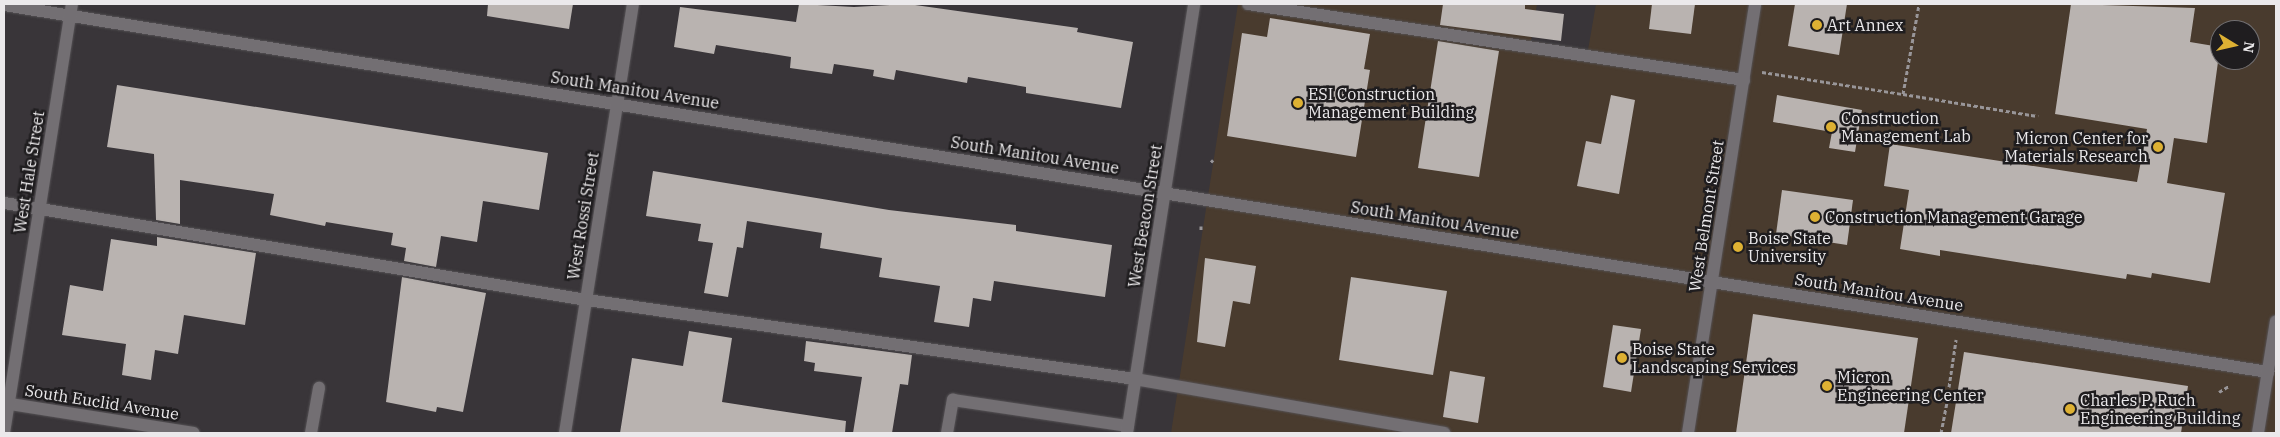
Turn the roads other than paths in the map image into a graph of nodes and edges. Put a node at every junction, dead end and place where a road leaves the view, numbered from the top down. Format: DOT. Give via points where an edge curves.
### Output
graph roads {
  1 [pos="633,4"];
  2 [pos="1194,4"];
  3 [pos="1248,4"];
  4 [pos="1756,4"];
  5 [pos="4,5"];
  6 [pos="71,10"];
  7 [pos="1744,75"];
  8 [pos="617,103"];
  9 [pos="1164,192"];
  10 [pos="4,203"];
  11 [pos="40,208"];
  12 [pos="1712,281"];
  13 [pos="586,300"];
  14 [pos="2276,321"];
  15 [pos="2268,372"];
  16 [pos="1135,379"];
  17 [pos="319,388"];
  18 [pos="6,403"];
  19 [pos="1128,430"];
  20 [pos="4,433"];
  21 [pos="194,433"];
  22 [pos="311,433"];
  23 [pos="566,433"];
  24 [pos="947,433"];
  25 [pos="1444,433"];
  26 [pos="1688,433"];
  27 [pos="2258,433"];
  1 -- 8 [label="street, West Rossi Street"];
  2 -- 9 [label="street, West Beacon Street"];
  3 -- 7 [label="street"];
  4 -- 7 [label="street, West Belmont Street"];
  5 -- 6 [label="street, South Manitou Avenue"];
  6 -- 8 [label="street, South Manitou Avenue"];
  6 -- 11 [label="street, West Hale Street"];
  7 -- 12 [label="street, West Belmont Street"];
  8 -- 9 [label="street, South Manitou Avenue"];
  8 -- 13 [label="street, West Rossi Street"];
  9 -- 12 [label="street, South Manitou Avenue"];
  9 -- 16 [label="street, West Beacon Street"];
  10 -- 11 [label="street"];
  11 -- 13 [label="street"];
  11 -- 18 [label="street, West Hale Street"];
  12 -- 15 [label="street, South Manitou Avenue"];
  12 -- 26 [label="street, West Belmont Street"];
  13 -- 16 [label="street"];
  13 -- 23 [label="street, West Rossi Street"];
  14 -- 15 [label="street"];
  15 -- 27 [label="street"];
  16 -- 19 [label="street, West Beacon Street"];
  16 -- 25 [label="street"];
  17 -- 22 [label="street"];
  18 -- 20 [label="street, West Hale Street"];
  18 -- 21 [label="street, South Euclid Avenue"];
  19 -- 24 [label="street" via="953,400"];
}
